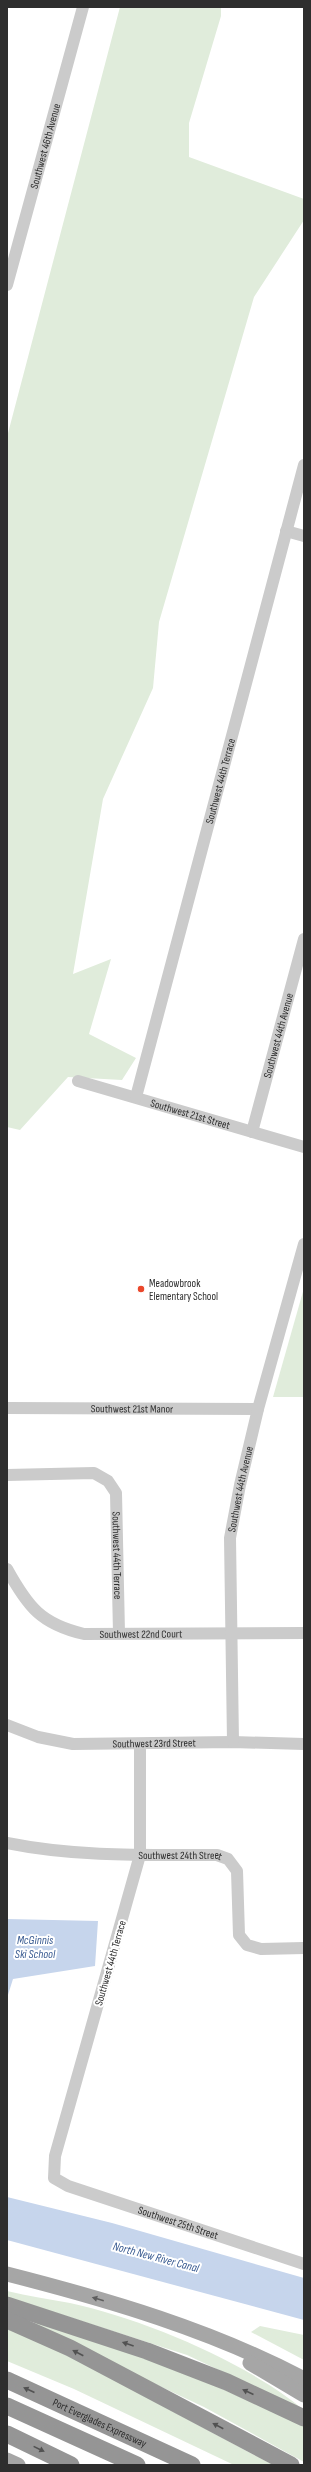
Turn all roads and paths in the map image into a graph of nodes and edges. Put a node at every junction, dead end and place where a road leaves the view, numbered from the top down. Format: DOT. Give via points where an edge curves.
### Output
graph roads {
  1 [pos="83,7"];
  2 [pos="7,285"];
  3 [pos="304,465"];
  4 [pos="286,531"];
  5 [pos="304,536"];
  6 [pos="304,939"];
  7 [pos="78,1081"];
  8 [pos="136,1097"];
  9 [pos="252,1132"];
  10 [pos="304,1147"];
  11 [pos="304,1244"];
  12 [pos="7,1408"];
  13 [pos="258,1409"];
  14 [pos="7,1475"];
  15 [pos="7,1569"];
  16 [pos="230,1632"];
  17 [pos="119,1633"];
  18 [pos="304,1633"];
  19 [pos="7,1725"];
  20 [pos="233,1742"];
  21 [pos="140,1744"];
  22 [pos="304,1744"];
  23 [pos="7,1843"];
  24 [pos="140,1855"];
  25 [pos="304,1948"];
  26 [pos="54,2178"];
  27 [pos="304,2264"];
  28 [pos="7,2274"];
  29 [pos="7,2305"];
  30 [pos="7,2320"];
  31 [pos="162,2320"];
  32 [pos="304,2379"];
  33 [pos="7,2380"];
  34 [pos="304,2395"];
  35 [pos="7,2406"];
  36 [pos="304,2418"];
  37 [pos="7,2434"];
  38 [pos="66,2434"];
  39 [pos="253,2444"];
  40 [pos="71,2465"];
  41 [pos="128,2465"];
  42 [pos="137,2465"];
  43 [pos="192,2465"];
  44 [pos="284,2465"];
  45 [pos="291,2465"];
  1 -- 2 [label="street, Southwest 46th Avenue"];
  3 -- 4 [label="street, Southwest 44th Terrace"];
  4 -- 5 [label="street"];
  4 -- 8 [label="street, Southwest 44th Terrace"];
  6 -- 9 [label="street, Southwest 44th Avenue"];
  7 -- 8 [label="street, Southwest 21st Street"];
  8 -- 9 [label="street, Southwest 21st Street"];
  9 -- 10 [label="street, Southwest 21st Street"];
  11 -- 13 [label="street, Southwest 44th Avenue"];
  12 -- 13 [label="street, Southwest 21st Manor"];
  13 -- 16 [label="street, Southwest 44th Avenue" via="230,1538"];
  14 -- 17 [label="street, Southwest 44th Terrace" via="94,1473 108,1481 116,1493"];
  15 -- 17 [label="street, Southwest 22nd Court" via="21,1595 43,1618 61,1628 84,1634"];
  16 -- 17 [label="street, Southwest 22nd Court"];
  16 -- 18 [label="street, Southwest 22nd Court"];
  16 -- 20 [label="street, Southwest 44th Avenue"];
  19 -- 21 [label="street, Southwest 23rd Street" via="38,1737 73,1744"];
  20 -- 21 [label="street, Southwest 23rd Street"];
  20 -- 22 [label="street, Southwest 23rd Street"];
  21 -- 24 [label="street, Southwest 44th Terrace"];
  23 -- 24 [label="street, Southwest 24th Street" via="45,1851"];
  24 -- 25 [label="street, Southwest 24th Street" via="216,1855 228,1858 237,1871 239,1935 247,1945 262,1949"];
  24 -- 26 [label="street, Southwest 44th Terrace" via="55,2156"];
  26 -- 27 [label="street, Southwest 25th Street" via="68,2186"];
  31 -- 28 [label="main road, one-way" via="111,2302"];
  36 -- 29 [label="highway, one-way" via="227,2382 147,2350"];
  39 -- 30 [label="highway, one-way" via="70,2348"];
  31 -- 32 [label="main road" via="248,2352"];
  31 -- 34 [label="main road" via="245,2360"];
  43 -- 33 [label="highway, Port Everglades Expressway, one-way"];
  35 -- 38 [label="highway"];
  37 -- 40 [label="highway, one-way"];
  38 -- 41 [label="highway"];
  38 -- 42 [label="highway"];
  39 -- 44 [label="highway"];
  39 -- 45 [label="highway"];
}
